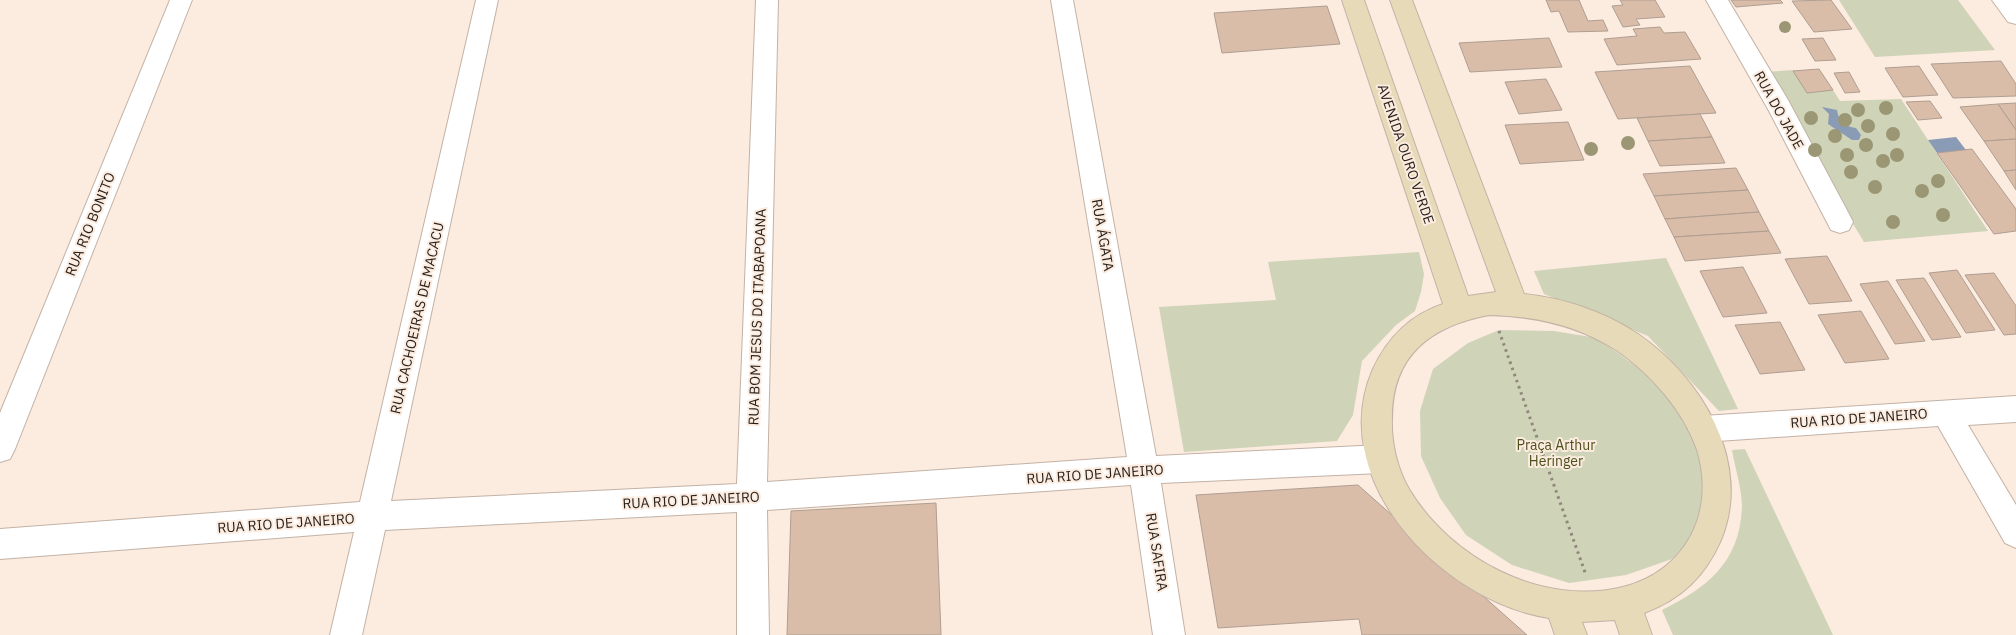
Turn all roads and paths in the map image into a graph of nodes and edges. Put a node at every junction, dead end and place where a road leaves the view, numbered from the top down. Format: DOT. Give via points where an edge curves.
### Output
graph roads {
  1 [pos="181,0"];
  2 [pos="487,0"];
  3 [pos="767,0"];
  4 [pos="1062,0"];
  5 [pos="1353,0"];
  6 [pos="1401,0"];
  7 [pos="1717,0"];
  8 [pos="2003,0"];
  9 [pos="2016,16"];
  10 [pos="1840,222"];
  11 [pos="1514,303"];
  12 [pos="1460,309"];
  13 [pos="2016,409"];
  14 [pos="1945,412"];
  15 [pos="1703,429"];
  16 [pos="0,449"];
  17 [pos="1381,459"];
  18 [pos="1144,470"];
  19 [pos="752,497"];
  20 [pos="372,516"];
  21 [pos="2016,533"];
  22 [pos="0,544"];
  23 [pos="1625,604"];
  24 [pos="1560,606"];
  25 [pos="346,635"];
  26 [pos="753,635"];
  27 [pos="1169,635"];
  28 [pos="1571,635"];
  29 [pos="1636,635"];
  1 -- 16 [label="street, RUA RIO BONITO"];
  2 -- 20 [label="street, RUA CACHOEIRAS DE MACACU"];
  3 -- 19 [label="street, RUA BOM JESUS DO ITABAPOANA"];
  4 -- 18 [label="street, RUA ÁGATA"];
  5 -- 12 [label="street, AVENIDA OURO VERDE"];
  6 -- 11 [label="street"];
  7 -- 10 [label="street, RUA DO JADE"];
  8 -- 9 [label="street"];
  11 -- 12 [label="street" via="1489,303"];
  11 -- 15 [label="street" via="1559,310 1603,328 1644,355 1678,389"];
  12 -- 17 [label="street" via="1425,324 1398,349 1381,380 1375,418"];
  13 -- 14 [label="street, RUA RIO DE JANEIRO"];
  14 -- 15 [label="street, RUA RIO DE JANEIRO"];
  14 -- 21 [label="street"];
  15 -- 23 [label="street" via="1714,461 1718,492 1714,523 1702,552 1683,575 1657,593"];
  17 -- 18 [label="street, RUA RIO DE JANEIRO"];
  17 -- 24 [label="street" via="1399,500 1428,538 1467,570 1512,593"];
  18 -- 19 [label="street, RUA RIO DE JANEIRO"];
  18 -- 27 [label="street, RUA SAFIRA"];
  19 -- 20 [label="street, RUA RIO DE JANEIRO"];
  19 -- 26 [label="street, RUA BOM JESUS DO ITABAPOANA"];
  20 -- 22 [label="street, RUA RIO DE JANEIRO"];
  20 -- 25 [label="street, RUA CACHOEIRAS DE MACACU"];
  23 -- 24 [label="street" via="1598,608"];
  23 -- 29 [label="street"];
  24 -- 28 [label="street"];
}
